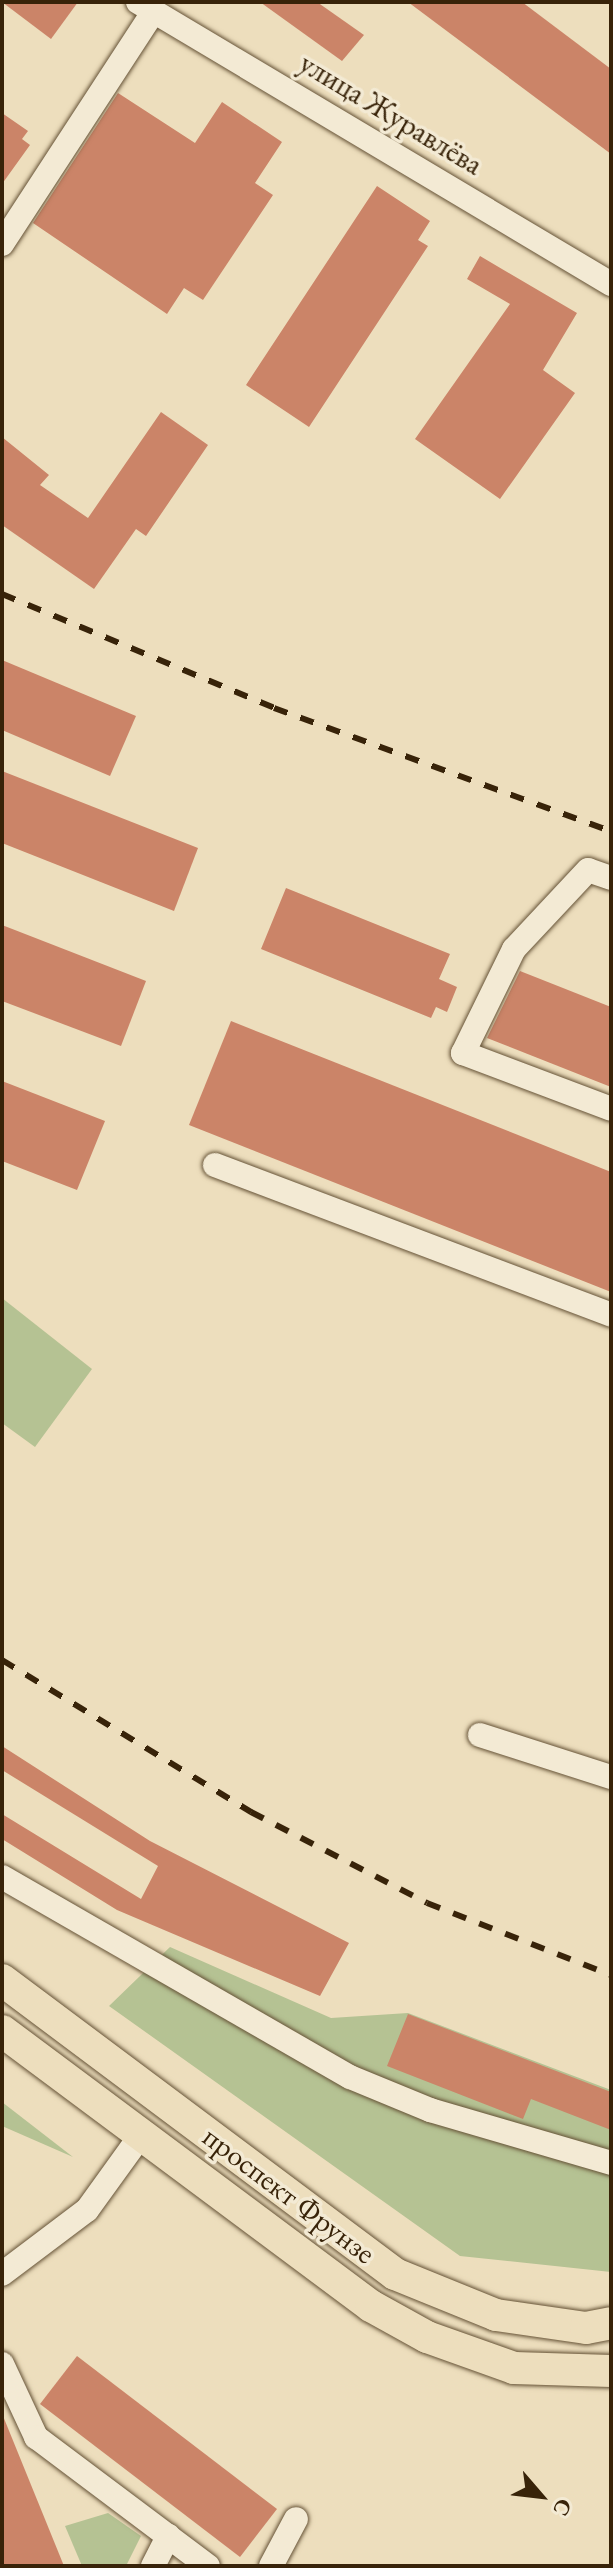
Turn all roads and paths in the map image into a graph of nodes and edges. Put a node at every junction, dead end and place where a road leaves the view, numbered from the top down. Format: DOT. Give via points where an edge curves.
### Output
graph roads {
  1 [pos="146,7"];
  2 [pos="2,244"];
  3 [pos="611,284"];
  4 [pos="611,878"];
  5 [pos="611,1109"];
  6 [pos="215,1165"];
  7 [pos="611,1315"];
  8 [pos="480,1735"];
  9 [pos="611,1777"];
  10 [pos="2,1877"];
  11 [pos="2,1980"];
  12 [pos="2,2031"];
  13 [pos="141,2135"];
  14 [pos="611,2163"];
  15 [pos="2,2274"];
  16 [pos="611,2323"];
  17 [pos="2,2364"];
  18 [pos="611,2371"];
  19 [pos="296,2519"];
  20 [pos="168,2536"];
  21 [pos="153,2566"];
  22 [pos="208,2566"];
  23 [pos="271,2566"];
  1 -- 2 [label="street"];
  1 -- 3 [label="street, улица Журавлёва"];
  4 -- 5 [label="street" via="588,870 514,949 463,1053"];
  6 -- 7 [label="street"];
  8 -- 9 [label="street"];
  10 -- 14 [label="street" via="350,2077 430,2110"];
  11 -- 16 [label="main road, проспект Фрунзе" via="395,2274 496,2315 586,2328"];
  12 -- 13 [label="main road, проспект Фрунзе"];
  13 -- 15 [label="street" via="87,2210"];
  13 -- 18 [label="main road, проспект Фрунзе" via="371,2306 427,2337 514,2368"];
  17 -- 20 [label="street" via="30,2431"];
  19 -- 23 [label="street"];
  20 -- 21 [label="street"];
  20 -- 22 [label="street"];
}
